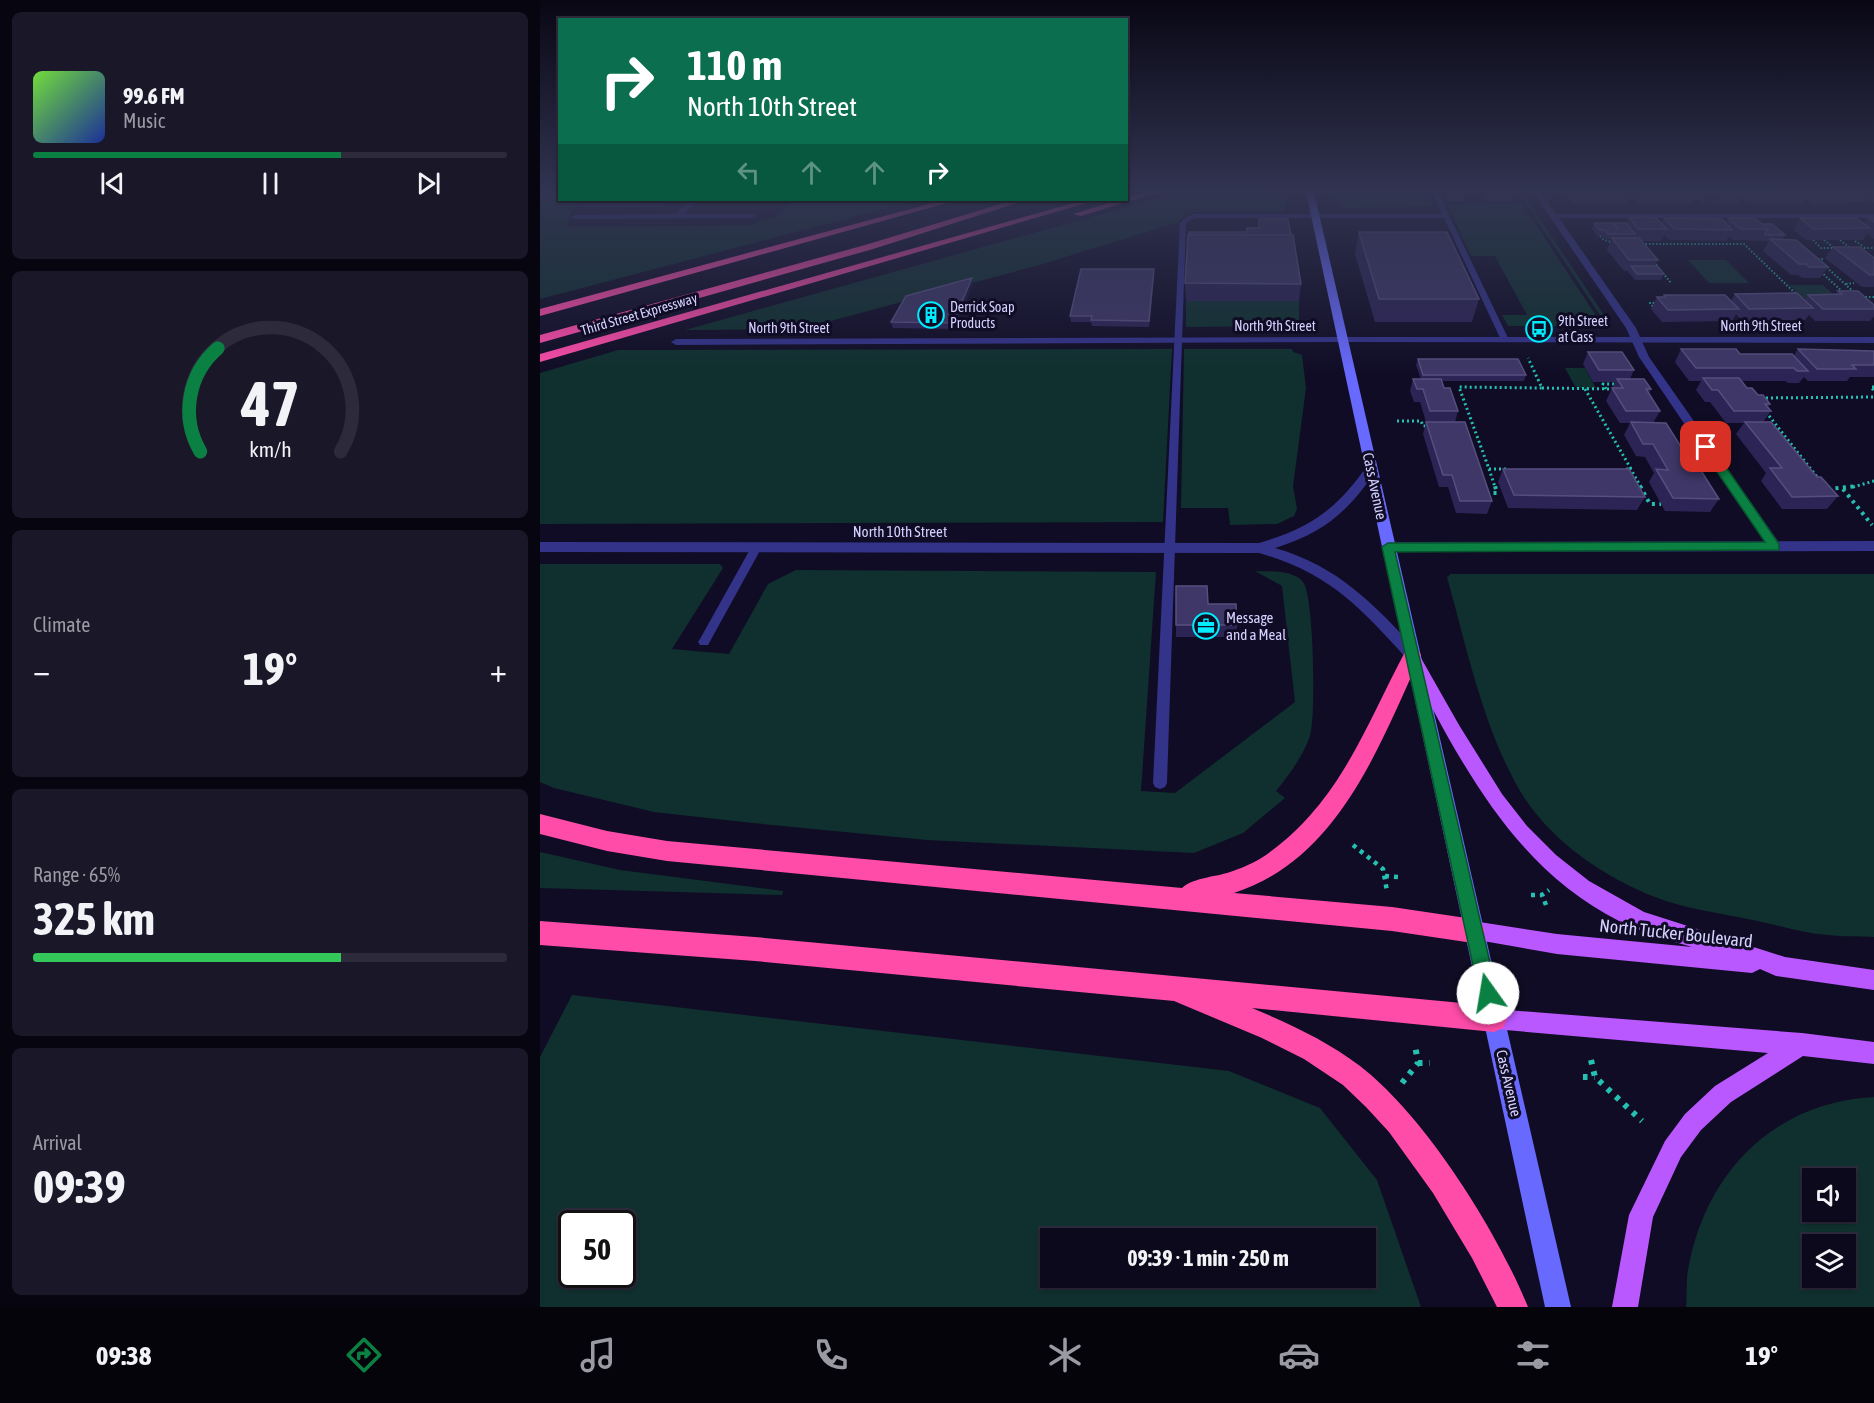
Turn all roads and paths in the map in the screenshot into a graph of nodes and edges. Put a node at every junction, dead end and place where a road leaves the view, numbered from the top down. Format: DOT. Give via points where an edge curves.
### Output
graph roads {
  1 [pos="759,253"];
  2 [pos="848,253"];
  3 [pos="904,253"];
  4 [pos="935,253"];
  5 [pos="1182,253"];
  6 [pos="1323,253"];
  7 [pos="1464,253"];
  8 [pos="1579,253"];
  9 [pos="1753,253"];
  10 [pos="1862,253"];
  11 [pos="1865,255"];
  12 [pos="1649,257"];
  13 [pos="1824,259"];
  14 [pos="1817,269"];
  15 [pos="1836,269"];
  16 [pos="1829,270"];
  17 [pos="675,276"];
  18 [pos="1671,283"];
  19 [pos="1854,283"];
  20 [pos="1845,284"];
  21 [pos="780,288"];
  22 [pos="1861,297"];
  23 [pos="1874,297"];
  24 [pos="1804,302"];
  25 [pos="1660,303"];
  26 [pos="1867,303"];
  27 [pos="540,307"];
  28 [pos="1655,309"];
  29 [pos="540,313"];
  30 [pos="540,339"];
  31 [pos="1178,340"];
  32 [pos="1342,340"];
  33 [pos="1505,340"];
  34 [pos="1636,340"];
  35 [pos="1874,340"];
  36 [pos="676,342"];
  37 [pos="1526,354"];
  38 [pos="540,358"];
  39 [pos="1621,384"];
  40 [pos="1542,388"];
  41 [pos="1585,389"];
  42 [pos="1606,389"];
  43 [pos="1625,389"];
  44 [pos="1874,397"];
  45 [pos="1397,421"];
  46 [pos="1436,427"];
  47 [pos="1464,428"];
  48 [pos="1475,428"];
  49 [pos="1630,468"];
  50 [pos="1371,469"];
  51 [pos="1619,469"];
  52 [pos="1489,470"];
  53 [pos="1513,470"];
  54 [pos="1819,480"];
  55 [pos="1874,482"];
  56 [pos="1826,489"];
  57 [pos="1842,489"];
  58 [pos="1479,493"];
  59 [pos="1661,504"];
  60 [pos="1873,526"];
  61 [pos="1874,546"];
  62 [pos="540,547"];
  63 [pos="757,547"];
  64 [pos="1388,547"];
  65 [pos="1774,547"];
  66 [pos="1170,548"];
  67 [pos="1259,548"];
  68 [pos="704,642"];
  69 [pos="1412,655"];
  70 [pos="1160,783"];
  71 [pos="540,824"];
  72 [pos="1353,845"];
  73 [pos="1385,876"];
  74 [pos="1398,877"];
  75 [pos="1548,890"];
  76 [pos="1387,891"];
  77 [pos="1531,895"];
  78 [pos="1542,895"];
  79 [pos="1170,897"];
  80 [pos="1546,905"];
  81 [pos="1473,931"];
  82 [pos="540,933"];
  83 [pos="1784,967"];
  84 [pos="1874,980"];
  85 [pos="1165,986"];
  86 [pos="1494,1019"];
  87 [pos="1802,1044"];
  88 [pos="1415,1045"];
  89 [pos="1874,1053"];
  90 [pos="1591,1060"];
  91 [pos="1418,1063"];
  92 [pos="1430,1063"];
  93 [pos="1583,1077"];
  94 [pos="1595,1077"];
  95 [pos="1402,1083"];
  96 [pos="1642,1121"];
  97 [pos="1513,1307"];
  98 [pos="1558,1307"];
  99 [pos="1625,1307"];
  1 -- 17 [label="highway, Third Street Expressway"];
  2 -- 30 [label="highway"];
  3 -- 21 [label="highway, Third Street Expressway"];
  4 -- 21 [label="highway" via="863,273"];
  5 -- 31 [label="lane"];
  6 -- 32 [label="main road, Cass Avenue"];
  7 -- 33 [label="lane"];
  8 -- 34 [label="street"];
  9 -- 24 [label="path"];
  10 -- 11 [label="path"];
  12 -- 18 [label="path"];
  13 -- 16 [label="path" via="1818,259"];
  14 -- 22 [label="path" via="1849,297"];
  15 -- 16 [label="path"];
  16 -- 20 [label="path"];
  17 -- 27 [label="highway"];
  17 -- 29 [label="highway, Third Street Expressway"];
  19 -- 20 [label="path"];
  20 -- 22 [label="path"];
  21 -- 38 [label="highway, Third Street Expressway"];
  22 -- 23 [label="path"];
  22 -- 26 [label="path"];
  25 -- 28 [label="path" via="1650,303"];
  31 -- 32 [label="street, North 9th Street"];
  31 -- 36 [label="street, North 9th Street"];
  31 -- 66 [label="lane"];
  32 -- 33 [label="street, North 9th Street"];
  32 -- 50 [label="main road, Cass Avenue"];
  33 -- 34 [label="street, North 9th Street"];
  34 -- 35 [label="street, North 9th Street"];
  34 -- 65 [label="street"];
  37 -- 40 [label="path"];
  39 -- 42 [label="path" via="1603,384"];
  40 -- 41 [label="path"];
  40 -- 48 [label="path" via="1459,387"];
  41 -- 42 [label="path"];
  41 -- 49 [label="path"];
  42 -- 43 [label="path"];
  44 -- 54 [label="path" via="1754,398"];
  45 -- 46 [label="path" via="1421,421 1423,426"];
  47 -- 48 [label="path"];
  48 -- 52 [label="path"];
  49 -- 51 [label="path"];
  49 -- 59 [label="path" via="1650,504"];
  50 -- 64 [label="main road, Cass Avenue"];
  50 -- 67 [label="street, North 10th Street" via="1336,514 1295,537"];
  52 -- 53 [label="path"];
  52 -- 58 [label="path" via="1497,493"];
  55 -- 57 [label="path"];
  56 -- 57 [label="path"];
  57 -- 60 [label="path"];
  61 -- 65 [label="street"];
  62 -- 63 [label="street, North 10th Street"];
  63 -- 66 [label="street, North 10th Street"];
  63 -- 68 [label="lane"];
  64 -- 65 [label="street"];
  64 -- 69 [label="main road, Cass Avenue"];
  66 -- 67 [label="street, North 10th Street"];
  66 -- 70 [label="lane"];
  67 -- 69 [label="street, North 10th Street" via="1297,558 1334,578"];
  69 -- 79 [label="highway" via="1354,774 1323,821 1281,859 1253,875 1228,885"];
  69 -- 81 [label="main road, Cass Avenue"];
  69 -- 83 [label="main road" via="1495,800 1542,856 1563,874 1622,912"];
  71 -- 79 [label="highway" via="667,851"];
  72 -- 73 [label="path" via="1383,868"];
  73 -- 74 [label="path"];
  73 -- 76 [label="path"];
  75 -- 78 [label="path"];
  77 -- 78 [label="path"];
  78 -- 80 [label="path"];
  79 -- 81 [label="highway" via="1404,920"];
  81 -- 83 [label="main road, North Tucker Boulevard" via="1557,944"];
  81 -- 86 [label="main road, Cass Avenue"];
  82 -- 85 [label="highway"];
  83 -- 84 [label="main road, North Tucker Boulevard"];
  85 -- 86 [label="highway"];
  85 -- 97 [label="highway" via="1265,1026 1352,1076 1384,1107 1453,1199"];
  86 -- 87 [label="main road"];
  86 -- 98 [label="main road, Cass Avenue"];
  87 -- 89 [label="main road"];
  87 -- 99 [label="main road" via="1723,1094 1693,1122 1673,1149 1641,1215"];
  88 -- 91 [label="path"];
  90 -- 94 [label="path"];
  91 -- 92 [label="path"];
  91 -- 95 [label="path"];
  93 -- 94 [label="path"];
  94 -- 96 [label="path"];
}
